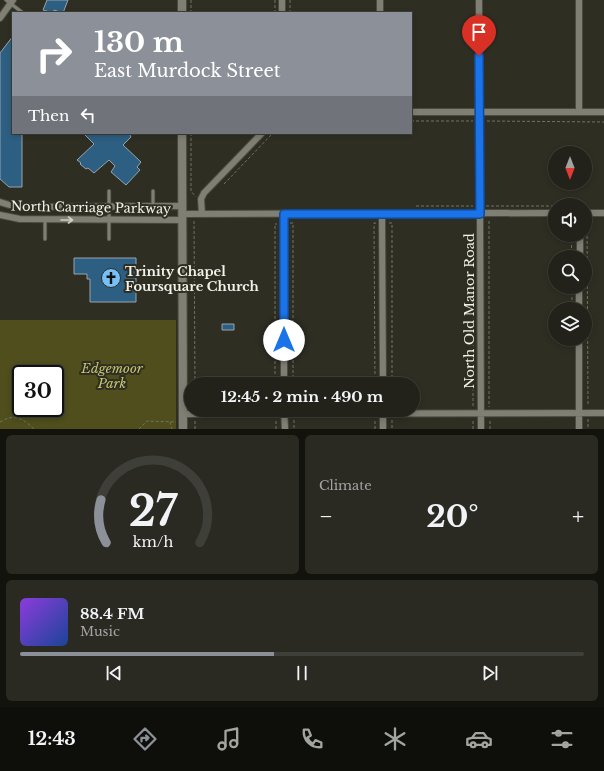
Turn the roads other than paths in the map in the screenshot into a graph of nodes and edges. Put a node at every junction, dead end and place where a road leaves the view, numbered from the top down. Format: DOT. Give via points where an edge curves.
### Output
graph roads {
  1 [pos="182,0"];
  2 [pos="282,0"];
  3 [pos="380,0"];
  4 [pos="479,0"];
  5 [pos="579,0"];
  6 [pos="10,1"];
  7 [pos="22,12"];
  8 [pos="182,12"];
  9 [pos="282,12"];
  10 [pos="380,12"];
  11 [pos="0,18"];
  12 [pos="412,112"];
  13 [pos="480,112"];
  14 [pos="579,112"];
  15 [pos="604,112"];
  16 [pos="182,134"];
  17 [pos="261,134"];
  18 [pos="153,190"];
  19 [pos="108,191"];
  20 [pos="0,202"];
  21 [pos="109,206"];
  22 [pos="153,206"];
  23 [pos="182,213"];
  24 [pos="548,213"];
  25 [pos="592,213"];
  26 [pos="604,213"];
  27 [pos="202,214"];
  28 [pos="284,214"];
  29 [pos="382,214"];
  30 [pos="480,214"];
  31 [pos="0,215"];
  32 [pos="45,220"];
  33 [pos="109,220"];
  34 [pos="109,238"];
  35 [pos="45,239"];
  36 [pos="579,346"];
  37 [pos="284,377"];
  38 [pos="382,377"];
  39 [pos="420,412"];
  40 [pos="481,413"];
  41 [pos="579,413"];
  42 [pos="604,413"];
  43 [pos="234,417"];
  44 [pos="284,417"];
  45 [pos="383,417"];
  46 [pos="183,422"];
  47 [pos="284,429"];
  48 [pos="383,429"];
  49 [pos="481,429"];
  50 [pos="579,429"];
  1 -- 8 [label="street"];
  2 -- 9 [label="street"];
  3 -- 10 [label="street"];
  4 -- 13 [label="street, North Old Manor Road"];
  5 -- 14 [label="street"];
  6 -- 7 [label="lane"];
  6 -- 11 [label="street"];
  12 -- 13 [label="street"];
  13 -- 14 [label="street"];
  13 -- 30 [label="street, North Old Manor Road"];
  14 -- 15 [label="street"];
  16 -- 23 [label="street"];
  17 -- 27 [label="street" via="204,193 201,199"];
  18 -- 22 [label="lane"];
  19 -- 21 [label="lane"];
  20 -- 21 [label="street, North Carriage Parkway" via="13,206 35,207"];
  21 -- 22 [label="street, North Carriage Parkway"];
  21 -- 33 [label="lane"];
  22 -- 23 [label="street, North Carriage Parkway"];
  23 -- 27 [label="street"];
  23 -- 33 [label="street, North Carriage Parkway"];
  23 -- 46 [label="street"];
  24 -- 30 [label="street"];
  25 -- 26 [label="street"];
  27 -- 28 [label="street"];
  28 -- 29 [label="street"];
  28 -- 37 [label="street"];
  29 -- 30 [label="street"];
  29 -- 38 [label="street"];
  30 -- 40 [label="street, North Old Manor Road"];
  31 -- 32 [label="street, North Carriage Parkway"];
  32 -- 33 [label="street, North Carriage Parkway, one-way"];
  32 -- 35 [label="lane"];
  33 -- 34 [label="lane"];
  36 -- 41 [label="street"];
  39 -- 40 [label="street"];
  40 -- 41 [label="street"];
  40 -- 49 [label="street, North Old Manor Road"];
  41 -- 42 [label="street"];
  41 -- 50 [label="street"];
  43 -- 46 [label="street"];
  44 -- 47 [label="street"];
  45 -- 48 [label="street"];
}
